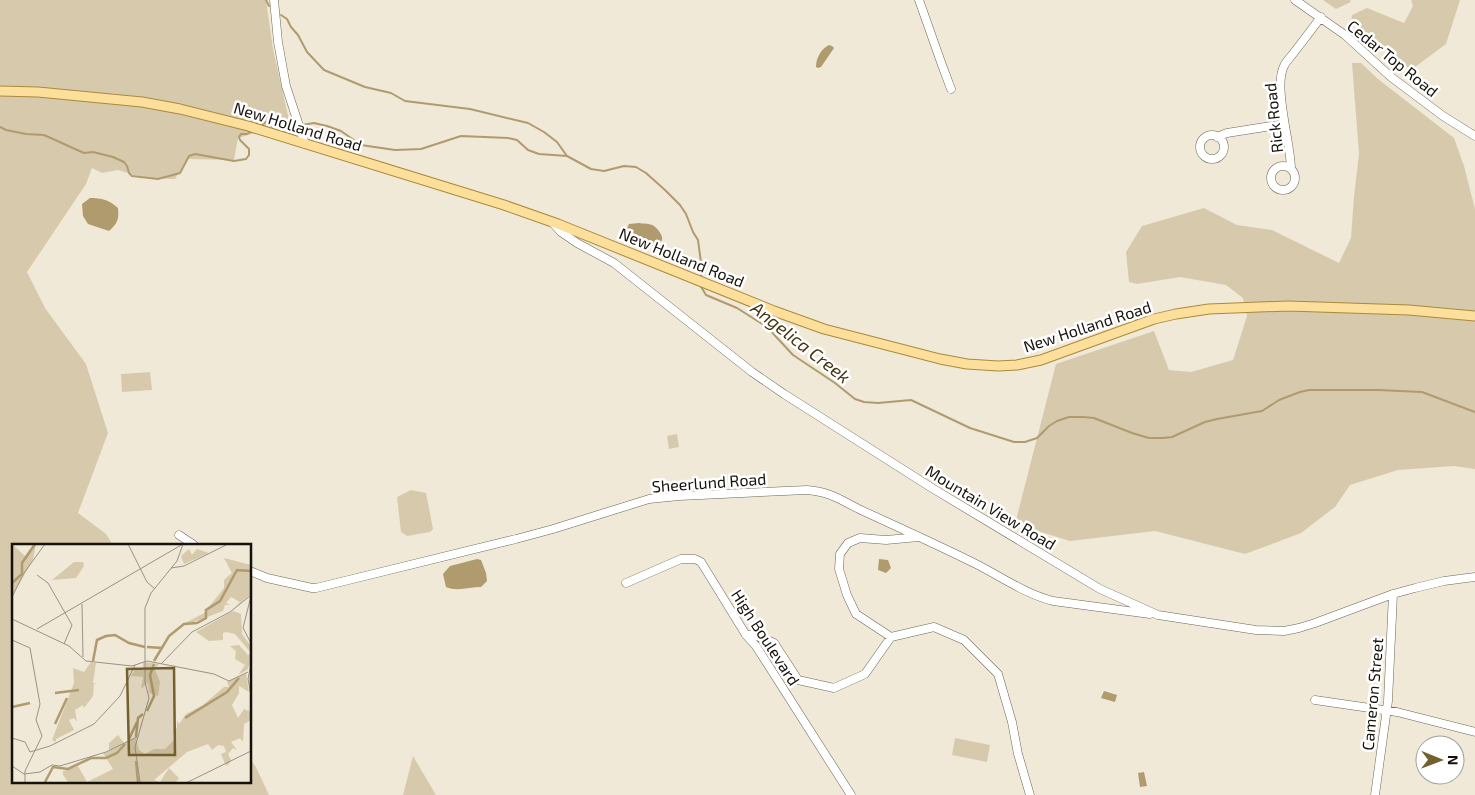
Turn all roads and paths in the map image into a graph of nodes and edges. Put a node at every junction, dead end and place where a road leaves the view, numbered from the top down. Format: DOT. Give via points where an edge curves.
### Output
graph roads {
  1 [pos="274,0"];
  2 [pos="919,0"];
  3 [pos="1295,0"];
  4 [pos="1321,18"];
  5 [pos="951,89"];
  6 [pos="0,91"];
  7 [pos="1284,124"];
  8 [pos="1475,136"];
  9 [pos="1217,137"];
  10 [pos="305,144"];
  11 [pos="1291,169"];
  12 [pos="552,222"];
  13 [pos="1475,316"];
  14 [pos="179,535"];
  15 [pos="919,537"];
  16 [pos="192,544"];
  17 [pos="251,571"];
  18 [pos="1475,577"];
  19 [pos="626,583"];
  20 [pos="1392,594"];
  21 [pos="1158,615"];
  22 [pos="746,635"];
  23 [pos="891,637"];
  24 [pos="1315,700"];
  25 [pos="1386,711"];
  26 [pos="1475,732"];
  27 [pos="851,795"];
  28 [pos="1030,795"];
  29 [pos="1375,795"];
  1 -- 10 [label="street" via="286,86"];
  2 -- 5 [label="street"];
  3 -- 4 [label="street, Cedar Top Road"];
  4 -- 7 [label="street, Rick Road" via="1283,67 1280,86"];
  4 -- 8 [label="street, Cedar Top Road" via="1452,123"];
  6 -- 10 [label="main road, New Holland Road" via="142,102 248,126"];
  7 -- 9 [label="street"];
  7 -- 11 [label="street, Rick Road"];
  10 -- 12 [label="main road, New Holland Road"];
  12 -- 13 [label="main road, New Holland Road" via="782,314 842,334 940,359 980,365 1041,360 1154,319 1209,308 1325,307"];
  12 -- 21 [label="street, Mountain View Road" via="561,232 614,263 784,394 1100,589"];
  14 -- 16 [label="street"];
  15 -- 17 [label="street, Sheerlund Road" via="834,495 817,491 679,496 649,499 558,528 316,588"];
  15 -- 21 [label="street, Sheerlund Road" via="1038,598"];
  15 -- 23 [label="street" via="860,538 848,543 840,554 839,569 856,614"];
  18 -- 20 [label="street, Mountain View Road"];
  19 -- 22 [label="street, High Boulevard" via="682,559 695,558 701,562"];
  20 -- 21 [label="street, Mountain View Road" via="1284,631 1256,630"];
  20 -- 25 [label="street, Cameron Street"];
  22 -- 23 [label="street" via="774,643 798,680 834,688 864,674"];
  22 -- 27 [label="street, High Boulevard"];
  23 -- 28 [label="street" via="934,628 964,640 998,674"];
  24 -- 25 [label="street"];
  25 -- 26 [label="street"];
  25 -- 29 [label="street, Cameron Street"];
}
